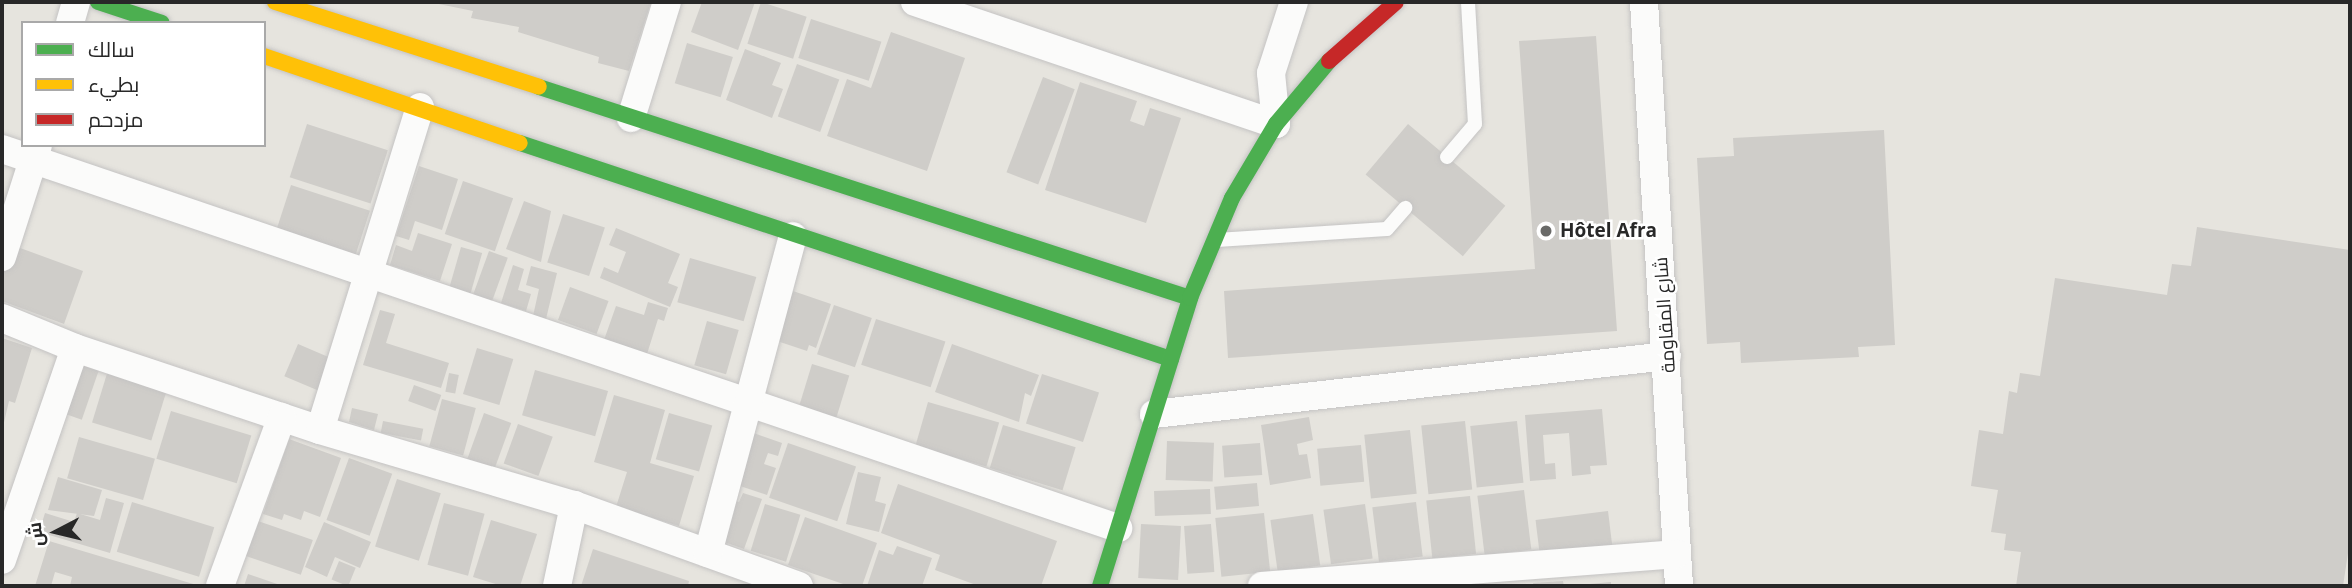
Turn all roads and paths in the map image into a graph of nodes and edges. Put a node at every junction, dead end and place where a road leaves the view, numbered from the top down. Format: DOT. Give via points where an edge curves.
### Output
graph roads {
  1 [pos="76,2"];
  2 [pos="98,2"];
  3 [pos="275,2"];
  4 [pos="667,2"];
  5 [pos="915,2"];
  6 [pos="1294,2"];
  7 [pos="1396,2"];
  8 [pos="1468,2"];
  9 [pos="1644,2"];
  10 [pos="71,21"];
  11 [pos="156,21"];
  12 [pos="266,57"];
  13 [pos="420,107"];
  14 [pos="631,118"];
  15 [pos="1276,124"];
  16 [pos="2,149"];
  17 [pos="36,152"];
  18 [pos="1447,157"];
  19 [pos="1405,208"];
  20 [pos="793,236"];
  21 [pos="1212,240"];
  22 [pos="2,257"];
  23 [pos="368,276"];
  24 [pos="1190,299"];
  25 [pos="2,318"];
  26 [pos="75,348"];
  27 [pos="1667,356"];
  28 [pos="1171,359"];
  29 [pos="748,399"];
  30 [pos="1154,414"];
  31 [pos="282,417"];
  32 [pos="320,430"];
  33 [pos="574,505"];
  34 [pos="1118,527"];
  35 [pos="708,553"];
  36 [pos="1678,554"];
  37 [pos="2,560"];
  38 [pos="220,586"];
  39 [pos="557,586"];
  40 [pos="799,586"];
  41 [pos="1100,586"];
  42 [pos="1262,586"];
  43 [pos="1679,586"];
  1 -- 10 [label="street"];
  2 -- 11 [label="street"];
  3 -- 14 [label="street"];
  4 -- 14 [label="street"];
  5 -- 15 [label="street"];
  6 -- 15 [label="street" via="1271,73"];
  7 -- 15 [label="street" via="1342,47"];
  8 -- 18 [label="lane" via="1475,124"];
  9 -- 27 [label="street, شارع المقاومة"];
  12 -- 13 [label="street"];
  13 -- 20 [label="street"];
  13 -- 23 [label="street"];
  14 -- 24 [label="street"];
  15 -- 21 [label="street"];
  16 -- 17 [label="street"];
  17 -- 22 [label="street"];
  17 -- 23 [label="street"];
  19 -- 21 [label="lane" via="1387,229"];
  20 -- 28 [label="street"];
  20 -- 29 [label="street"];
  21 -- 24 [label="street"];
  23 -- 29 [label="street"];
  23 -- 32 [label="street"];
  24 -- 28 [label="street"];
  25 -- 26 [label="street"];
  26 -- 31 [label="street"];
  26 -- 37 [label="street"];
  27 -- 30 [label="street"];
  27 -- 36 [label="street, شارع المقاومة"];
  28 -- 30 [label="street"];
  29 -- 34 [label="street"];
  29 -- 35 [label="street"];
  30 -- 34 [label="street"];
  31 -- 32 [label="street"];
  31 -- 38 [label="street"];
  32 -- 33 [label="street"];
  33 -- 35 [label="street"];
  33 -- 39 [label="street"];
  34 -- 41 [label="street"];
  35 -- 40 [label="street"];
  36 -- 42 [label="street"];
  36 -- 43 [label="street, شارع المقاومة"];
}
